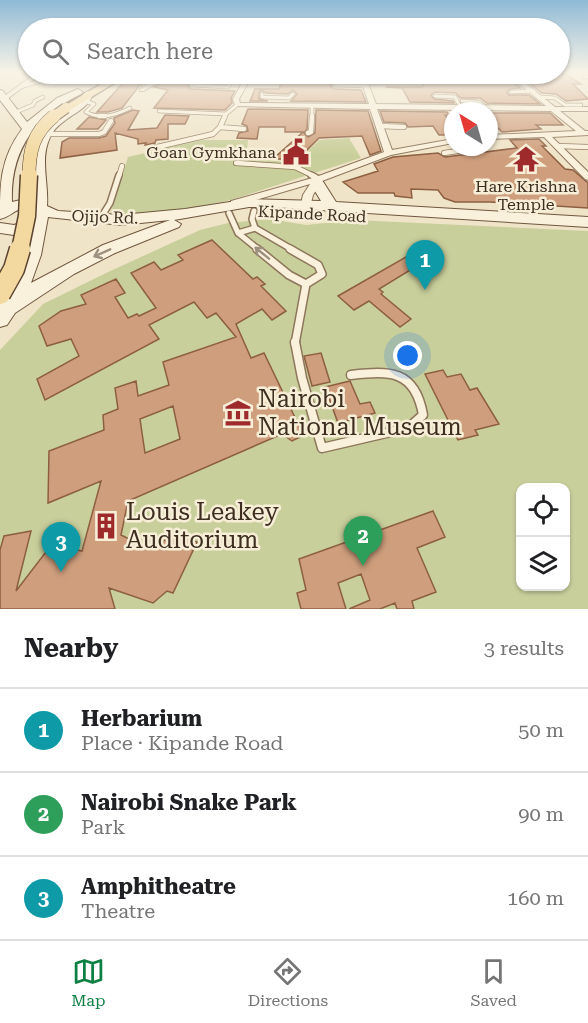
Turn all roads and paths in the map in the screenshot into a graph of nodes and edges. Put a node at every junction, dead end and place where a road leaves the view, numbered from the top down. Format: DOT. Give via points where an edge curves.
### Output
graph roads {
  1 [pos="38,99"];
  2 [pos="64,99"];
  3 [pos="78,99"];
  4 [pos="81,99"];
  5 [pos="90,99"];
  6 [pos="236,99"];
  7 [pos="267,99"];
  8 [pos="283,99"];
  9 [pos="371,99"];
  10 [pos="544,99"];
  11 [pos="557,99"];
  12 [pos="273,102"];
  13 [pos="8,105"];
  14 [pos="237,105"];
  15 [pos="444,105"];
  16 [pos="312,107"];
  17 [pos="373,107"];
  18 [pos="584,107"];
  19 [pos="61,108"];
  20 [pos="130,108"];
  21 [pos="498,108"];
  22 [pos="555,109"];
  23 [pos="159,111"];
  24 [pos="226,114"];
  25 [pos="39,115"];
  26 [pos="111,121"];
  27 [pos="380,126"];
  28 [pos="25,127"];
  29 [pos="220,127"];
  30 [pos="404,127"];
  31 [pos="244,129"];
  32 [pos="308,133"];
  33 [pos="45,134"];
  34 [pos="545,134"];
  35 [pos="586,134"];
  36 [pos="498,137"];
  37 [pos="444,143"];
  38 [pos="557,146"];
  39 [pos="588,147"];
  40 [pos="153,148"];
  41 [pos="389,153"];
  42 [pos="236,163"];
  43 [pos="122,166"];
  44 [pos="588,177"];
  45 [pos="1,180"];
  46 [pos="282,191"];
  47 [pos="311,195"];
  48 [pos="331,206"];
  49 [pos="213,209"];
  50 [pos="2,211"];
  51 [pos="254,211"];
  52 [pos="229,213"];
  53 [pos="38,215"];
  54 [pos="100,219"];
  55 [pos="588,222"];
  56 [pos="176,223"];
  57 [pos="0,228"];
  58 [pos="255,228"];
  59 [pos="588,229"];
  60 [pos="238,233"];
  61 [pos="0,267"];
  62 [pos="306,284"];
  63 [pos="3,307"];
  64 [pos="351,375"];
  1 -- 13 [label="lane" via="33,105"];
  2 -- 25 [label="main road"];
  3 -- 19 [label="main road"];
  4 -- 33 [label="main road"];
  5 -- 20 [label="lane" via="94,104 86,112 90,115 116,115"];
  6 -- 14 [label="street"];
  7 -- 12 [label="lane"];
  8 -- 12 [label="lane"];
  9 -- 17 [label="street"];
  10 -- 22 [label="street"];
  11 -- 18 [label="lane" via="565,105"];
  12 -- 14 [label="street"];
  12 -- 16 [label="street"];
  13 -- 25 [label="main road"];
  13 -- 28 [label="main road"];
  14 -- 24 [label="lane"];
  15 -- 17 [label="street"];
  16 -- 17 [label="street"];
  16 -- 32 [label="lane"];
  17 -- 27 [label="street"];
  18 -- 22 [label="street"];
  19 -- 61 [label="main road" via="30,132 20,148 14,226"];
  19 -- 63 [label="main road, bridge" via="34,140 23,244"];
  21 -- 22 [label="street"];
  22 -- 35 [label="street"];
  23 -- 24 [label="lane"];
  24 -- 29 [label="lane"];
  25 -- 28 [label="main road"];
  26 -- 33 [label="lane" via="99,134"];
  27 -- 30 [label="lane"];
  27 -- 41 [label="street"];
  28 -- 45 [label="main road" via="12,147"];
  29 -- 31 [label="lane"];
  29 -- 40 [label="lane" via="204,137"];
  33 -- 53 [label="main road" via="39,154"];
  34 -- 35 [label="street"];
  34 -- 36 [label="street"];
  34 -- 38 [label="street"];
  37 -- 41 [label="street"];
  38 -- 39 [label="lane"];
  38 -- 44 [label="street"];
  41 -- 47 [label="street"];
  42 -- 47 [label="lane" via="295,167"];
  43 -- 54 [label="lane" via="110,203"];
  45 -- 50 [label="main road"];
  46 -- 47 [label="street"];
  46 -- 47 [label="street"];
  46 -- 49 [label="street"];
  47 -- 48 [label="main road, Kipande Road"];
  47 -- 48 [label="main road"];
  47 -- 49 [label="main road, Kipande Road"];
  47 -- 51 [label="main road, Kipande Road"];
  47 -- 59 [label="main road, Kipande Road"];
  48 -- 55 [label="main road, Kipande Road"];
  49 -- 54 [label="main road, Ojijo Rd." via="149,219"];
  50 -- 53 [label="main road, Ojijo Rd." via="25,203"];
  51 -- 52 [label="main road, Kipande Road"];
  51 -- 58 [label="lane"];
  52 -- 56 [label="main road, Kipande Road"];
  52 -- 60 [label="lane"];
  53 -- 54 [label="main road, Ojijo Rd."];
  53 -- 56 [label="main road, Kipande Road" via="125,228"];
  53 -- 57 [label="main road" via="19,229"];
  53 -- 63 [label="main road" via="36,243 27,271"];
  56 -- 63 [label="main road, one-way" via="82,263"];
  58 -- 60 [label="lane"];
  58 -- 62 [label="lane" via="318,265 322,274"];
  62 -- 60 [label="lane, one-way"];
  62 -- 64 [label="lane" via="295,341 322,448 408,428 423,415 405,376 389,372"];
}
